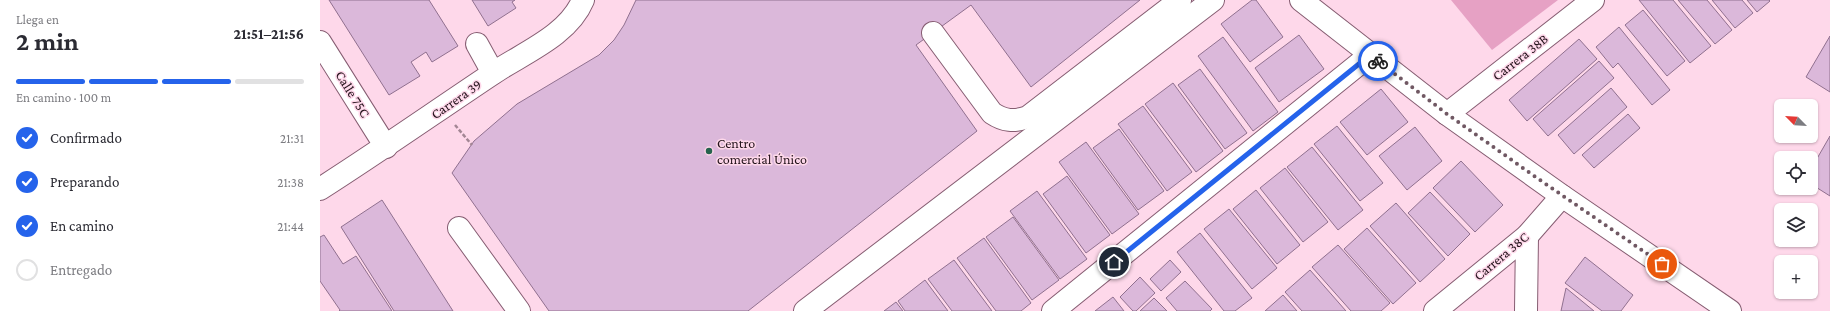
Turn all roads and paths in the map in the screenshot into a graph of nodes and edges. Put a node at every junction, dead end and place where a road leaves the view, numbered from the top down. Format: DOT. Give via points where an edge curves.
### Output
graph roads {
  1 [pos="583,0"];
  2 [pos="1180,0"];
  3 [pos="1214,0"];
  4 [pos="1300,0"];
  5 [pos="1593,0"];
  6 [pos="933,33"];
  7 [pos="320,42"];
  8 [pos="477,44"];
  9 [pos="1370,55"];
  10 [pos="493,73"];
  11 [pos="1447,114"];
  12 [pos="386,147"];
  13 [pos="320,189"];
  14 [pos="1562,196"];
  15 [pos="459,228"];
  16 [pos="1527,236"];
  17 [pos="519,311"];
  18 [pos="805,311"];
  19 [pos="1054,311"];
  20 [pos="1435,311"];
  21 [pos="1526,311"];
  22 [pos="1730,311"];
  1 -- 10 [label="street, Carrera 39" via="565,26 545,42"];
  2 -- 6 [label="street" via="1028,117 1020,120 1010,121 992,113"];
  3 -- 18 [label="street"];
  4 -- 9 [label="street"];
  5 -- 11 [label="street, Carrera 38B"];
  7 -- 12 [label="street, Calle 75C"];
  8 -- 10 [label="street"];
  9 -- 11 [label="street"];
  9 -- 19 [label="street"];
  10 -- 12 [label="street, Carrera 39"];
  11 -- 14 [label="street"];
  12 -- 13 [label="street, Carrera 39"];
  14 -- 16 [label="street, Carrera 38C"];
  14 -- 22 [label="street"];
  15 -- 17 [label="street"];
  16 -- 20 [label="street, Carrera 38C"];
  16 -- 21 [label="street"];
}
